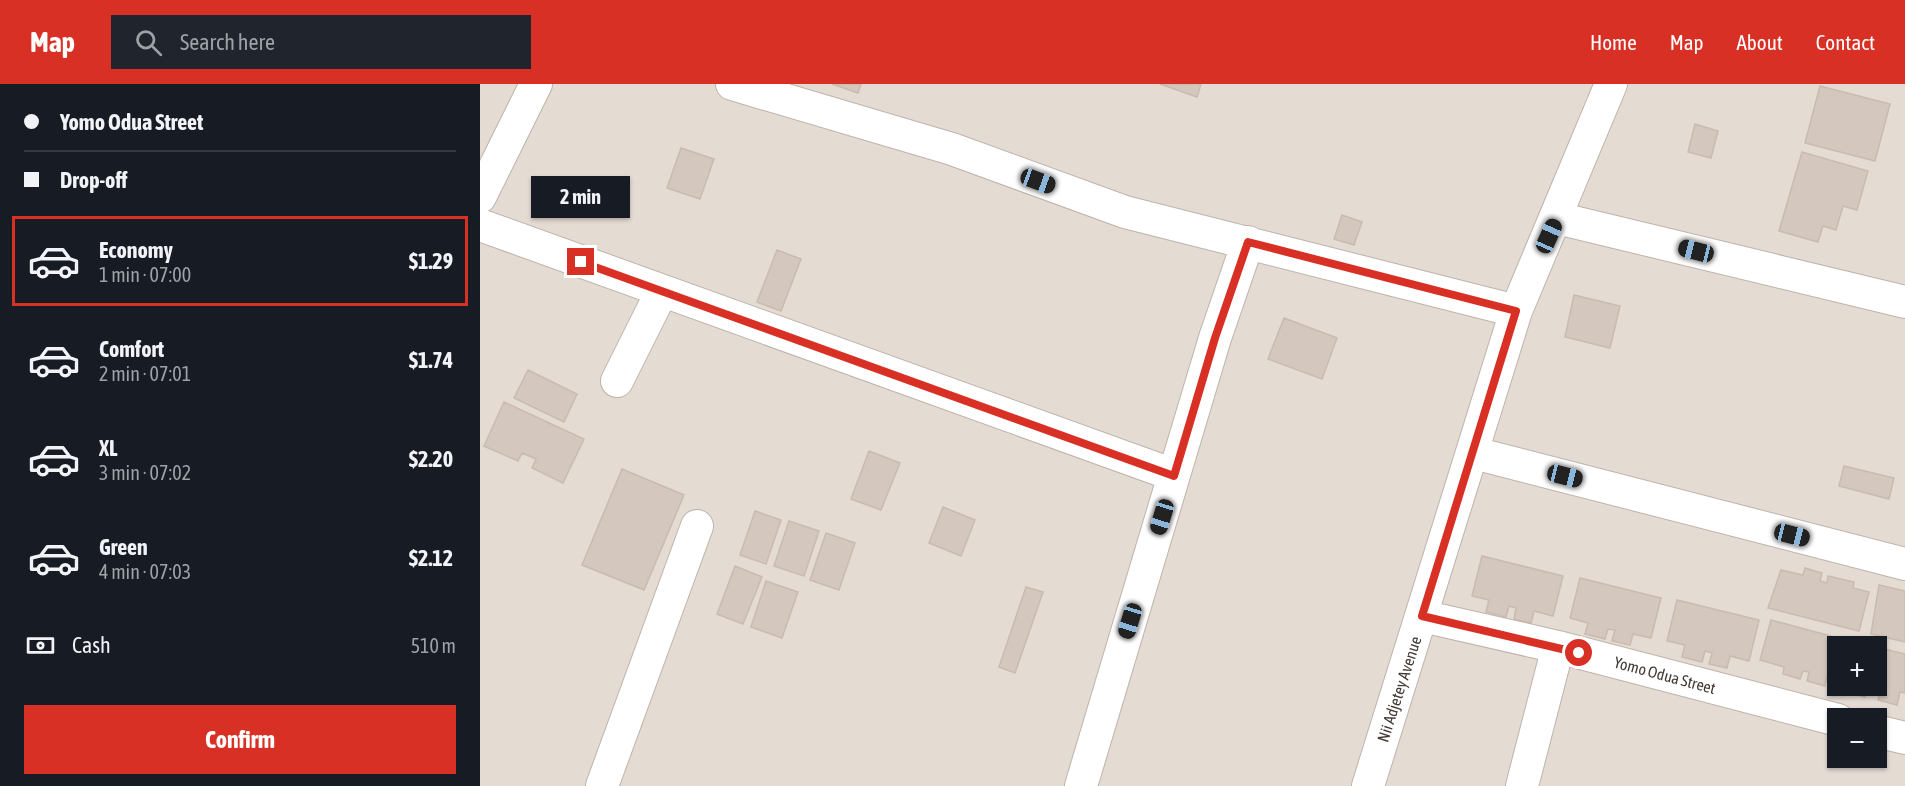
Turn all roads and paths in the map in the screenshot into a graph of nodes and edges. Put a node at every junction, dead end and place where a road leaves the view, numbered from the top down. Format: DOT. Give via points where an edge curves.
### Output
graph roads {
  1 [pos="536,84"];
  2 [pos="732,84"];
  3 [pos="1611,84"];
  4 [pos="480,198"];
  5 [pos="1557,218"];
  6 [pos="480,225"];
  7 [pos="1248,242"];
  8 [pos="662,291"];
  9 [pos="1905,302"];
  10 [pos="1516,311"];
  11 [pos="617,381"];
  12 [pos="1474,453"];
  13 [pos="1174,476"];
  14 [pos="697,526"];
  15 [pos="1905,564"];
  16 [pos="1422,616"];
  17 [pos="1558,647"];
  18 [pos="1827,717"];
  19 [pos="1887,734"];
  20 [pos="1905,738"];
  21 [pos="602,786"];
  22 [pos="1081,786"];
  23 [pos="1368,786"];
  24 [pos="1522,786"];
  1 -- 4 [label="street"];
  2 -- 7 [label="street" via="952,149 1125,212"];
  3 -- 5 [label="street, Nii Adjetey Avenue"];
  5 -- 9 [label="street"];
  5 -- 10 [label="street, Nii Adjetey Avenue"];
  6 -- 8 [label="street"];
  7 -- 10 [label="street"];
  7 -- 13 [label="street"];
  8 -- 11 [label="street"];
  8 -- 13 [label="street"];
  10 -- 12 [label="street, Nii Adjetey Avenue"];
  12 -- 15 [label="street"];
  12 -- 16 [label="street, Nii Adjetey Avenue"];
  13 -- 22 [label="street"];
  14 -- 21 [label="street"];
  16 -- 17 [label="street, Yomo Odua Street"];
  16 -- 23 [label="street, Nii Adjetey Avenue"];
  17 -- 18 [label="street, Yomo Odua Street"];
  17 -- 24 [label="street"];
  19 -- 20 [label="street"];
}
